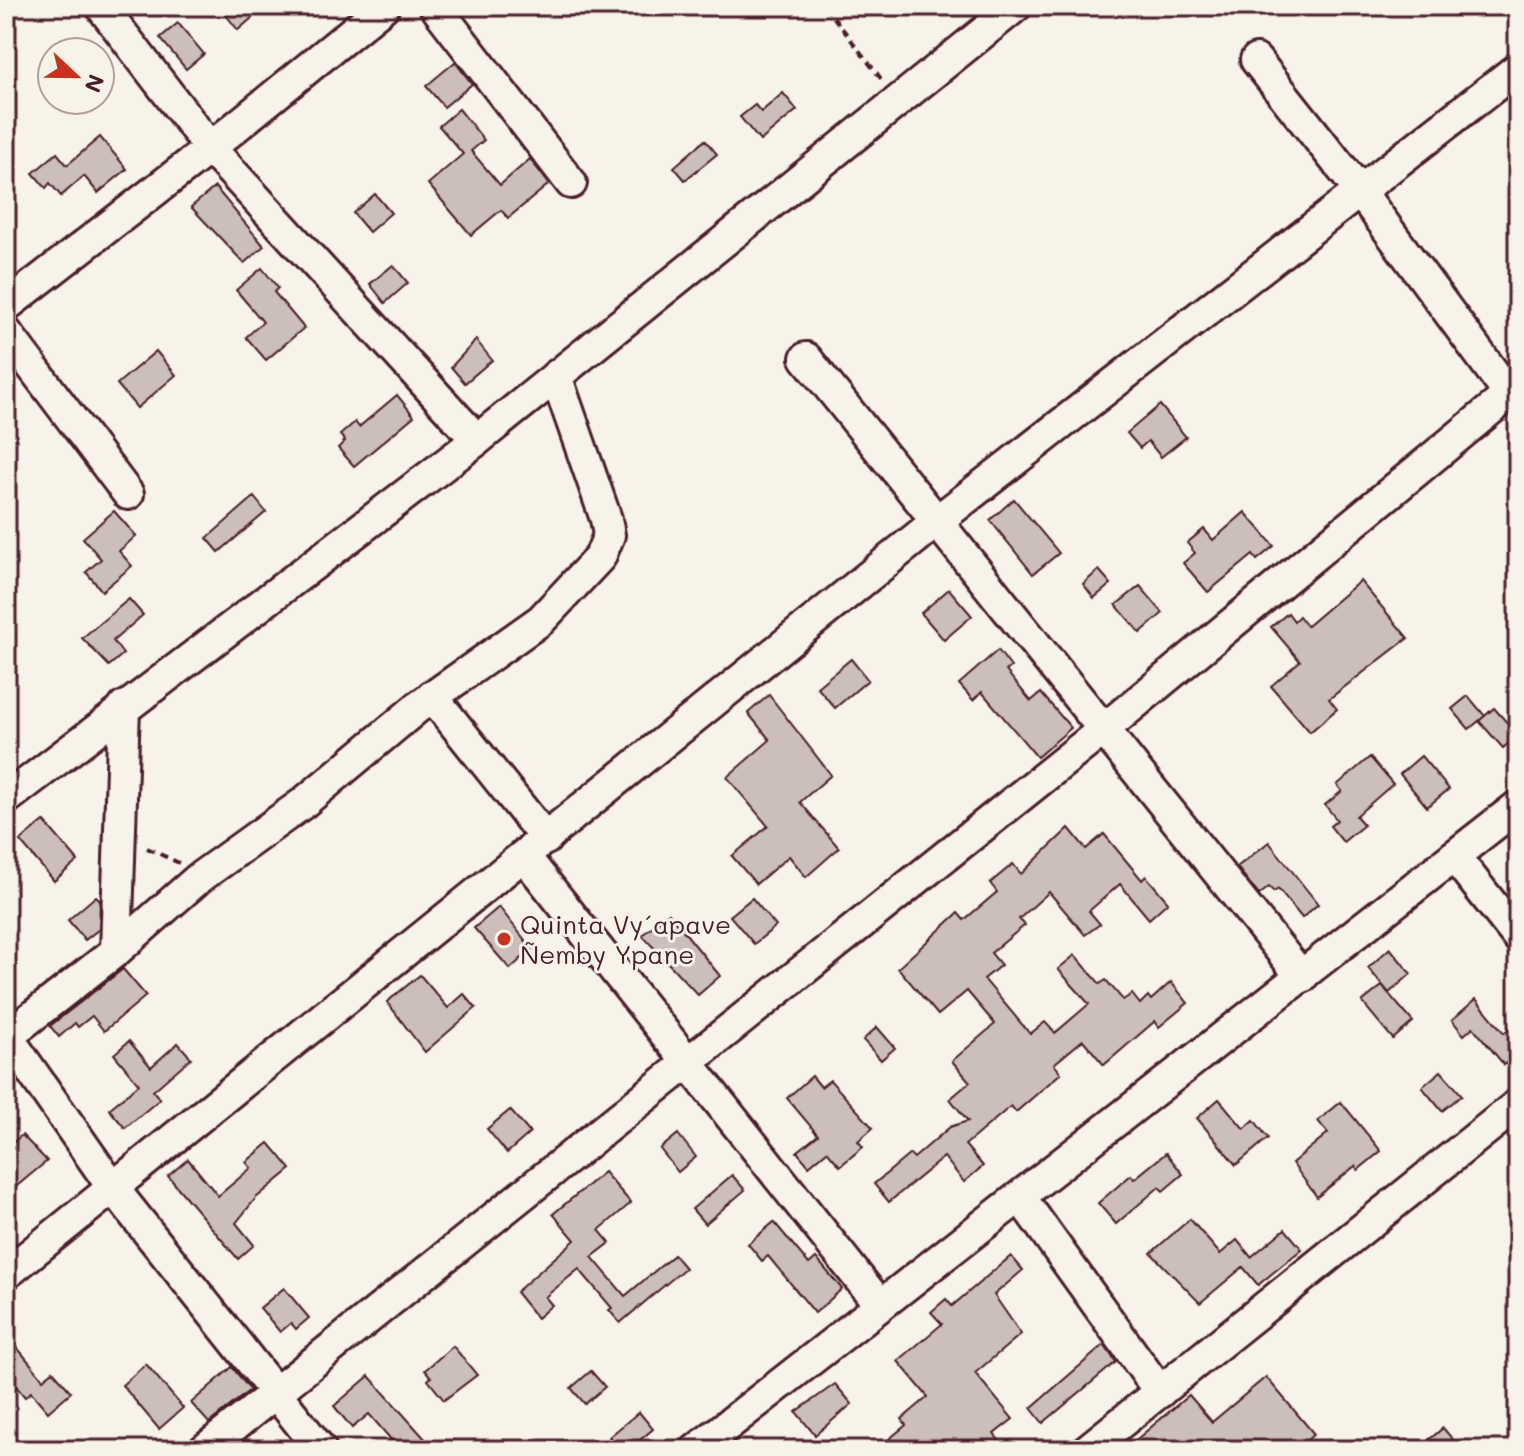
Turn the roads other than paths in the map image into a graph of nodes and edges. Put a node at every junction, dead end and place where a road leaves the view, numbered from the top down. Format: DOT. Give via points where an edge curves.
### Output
graph roads {
  1 [pos="101,6"];
  2 [pos="384,6"];
  3 [pos="435,6"];
  4 [pos="1016,6"];
  5 [pos="1256,60"];
  6 [pos="1518,68"];
  7 [pos="210,148"];
  8 [pos="571,183"];
  9 [pos="1359,190"];
  10 [pos="6,306"];
  11 [pos="6,332"];
  12 [pos="806,358"];
  13 [pos="556,376"];
  14 [pos="1513,390"];
  15 [pos="477,440"];
  16 [pos="128,494"];
  17 [pos="937,521"];
  18 [pos="432,696"];
  19 [pos="124,707"];
  20 [pos="1103,730"];
  21 [pos="6,799"];
  22 [pos="1518,806"];
  23 [pos="536,848"];
  24 [pos="1454,856"];
  25 [pos="1518,937"];
  26 [pos="116,951"];
  27 [pos="1302,977"];
  28 [pos="7,1036"];
  29 [pos="691,1063"];
  30 [pos="1518,1104"];
  31 [pos="113,1188"];
  32 [pos="1021,1198"];
  33 [pos="6,1274"];
  34 [pos="880,1305"];
  35 [pos="277,1391"];
  36 [pos="1160,1392"];
  37 [pos="204,1450"];
  38 [pos="321,1450"];
  39 [pos="696,1450"];
  40 [pos="1087,1450"];
  1 -- 7 [label="street"];
  2 -- 7 [label="street"];
  3 -- 8 [label="street"];
  4 -- 13 [label="street"];
  5 -- 9 [label="street"];
  6 -- 9 [label="street"];
  7 -- 10 [label="street"];
  7 -- 15 [label="street"];
  9 -- 14 [label="street"];
  9 -- 17 [label="street"];
  11 -- 16 [label="street"];
  12 -- 17 [label="street"];
  13 -- 15 [label="street"];
  13 -- 18 [label="street" via="609,535 600,557 541,620"];
  14 -- 20 [label="street"];
  15 -- 19 [label="street"];
  17 -- 20 [label="street"];
  17 -- 23 [label="street"];
  18 -- 23 [label="street"];
  18 -- 26 [label="street" via="302,804 199,878"];
  19 -- 21 [label="street"];
  19 -- 26 [label="street"];
  20 -- 27 [label="street"];
  20 -- 29 [label="street"];
  22 -- 24 [label="street"];
  23 -- 29 [label="street"];
  23 -- 31 [label="street"];
  24 -- 25 [label="street"];
  24 -- 27 [label="street"];
  26 -- 28 [label="street"];
  27 -- 32 [label="street"];
  28 -- 31 [label="street"];
  29 -- 34 [label="street"];
  29 -- 35 [label="street"];
  30 -- 36 [label="street"];
  31 -- 33 [label="street"];
  31 -- 35 [label="street"];
  32 -- 34 [label="street"];
  32 -- 36 [label="street"];
  34 -- 39 [label="street"];
  35 -- 37 [label="street"];
  35 -- 38 [label="street"];
  36 -- 40 [label="street"];
}
